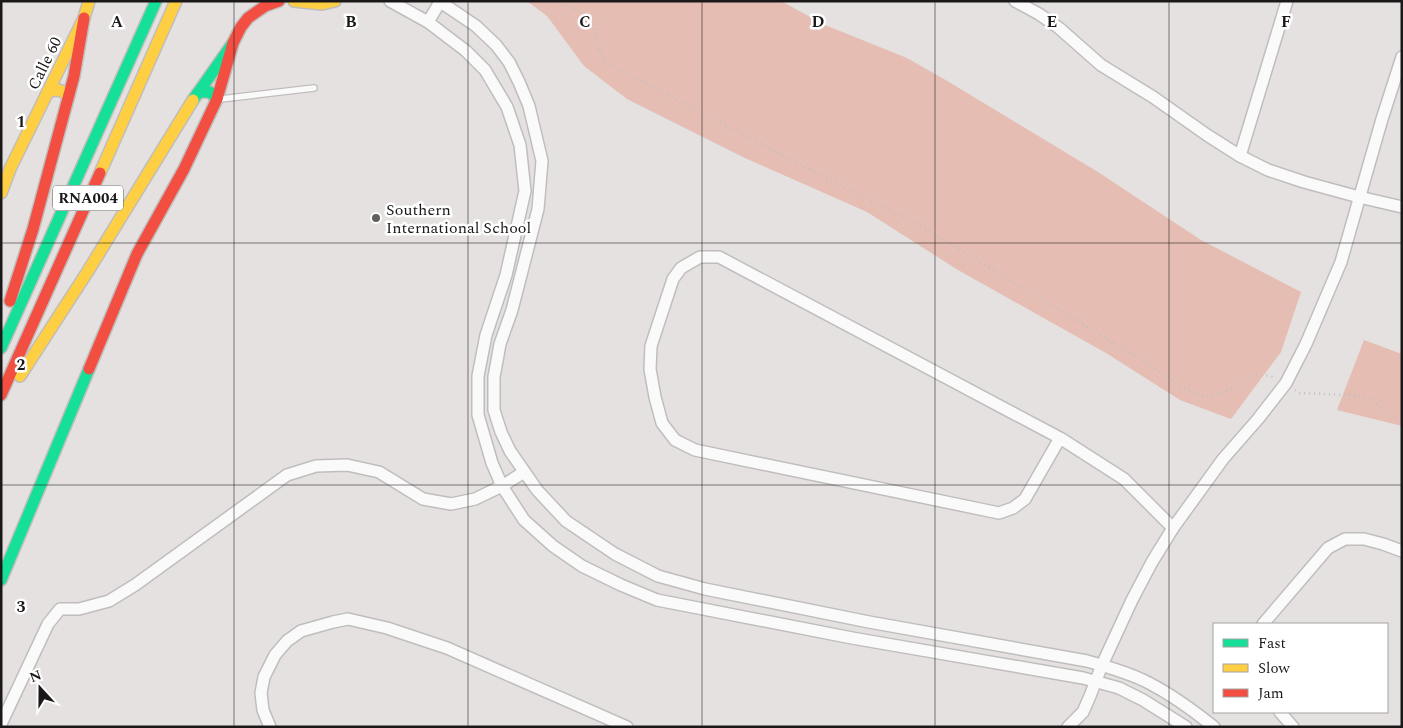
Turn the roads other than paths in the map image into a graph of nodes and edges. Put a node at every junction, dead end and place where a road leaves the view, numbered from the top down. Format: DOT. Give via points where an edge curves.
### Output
graph roads {
  1 [pos="89,1"];
  2 [pos="156,1"];
  3 [pos="176,1"];
  4 [pos="279,1"];
  5 [pos="294,1"];
  6 [pos="335,1"];
  7 [pos="390,1"];
  8 [pos="1015,1"];
  9 [pos="1287,1"];
  10 [pos="440,2"];
  11 [pos="84,18"];
  12 [pos="428,22"];
  13 [pos="232,43"];
  14 [pos="1402,57"];
  15 [pos="314,88"];
  16 [pos="48,92"];
  17 [pos="197,94"];
  18 [pos="69,95"];
  19 [pos="217,99"];
  20 [pos="1240,156"];
  21 [pos="6,168"];
  22 [pos="1,193"];
  23 [pos="1359,197"];
  24 [pos="1402,207"];
  25 [pos="1,328"];
  26 [pos="1,348"];
  27 [pos="1,394"];
  28 [pos="1,404"];
  29 [pos="1060,438"];
  30 [pos="524,472"];
  31 [pos="502,486"];
  32 [pos="1173,528"];
  33 [pos="1402,551"];
  34 [pos="1,580"];
  35 [pos="1264,623"];
  36 [pos="1102,665"];
  37 [pos="1096,681"];
  38 [pos="1281,713"];
  39 [pos="1,724"];
  40 [pos="270,727"];
  41 [pos="627,727"];
  42 [pos="1068,727"];
  43 [pos="1186,727"];
  44 [pos="1214,727"];
  45 [pos="1293,727"];
  1 -- 11 [label="main road, Calle 60"];
  2 -- 26 [label="main road, RNA004"];
  3 -- 27 [label="main road, RNA004"];
  4 -- 13 [label="main road" via="248,18"];
  5 -- 6 [label="main road" via="322,4"];
  7 -- 12 [label="street"];
  8 -- 20 [label="street" via="1059,28 1102,65"];
  9 -- 20 [label="street"];
  10 -- 12 [label="street"];
  10 -- 30 [label="street" via="476,26 509,62 529,106 542,161 538,209 500,344 494,377 494,410 510,451"];
  11 -- 16 [label="main road, Calle 60"];
  11 -- 18 [label="main road"];
  12 -- 31 [label="street" via="485,70 507,107 520,145 525,191 506,275 486,334 478,376 478,416"];
  13 -- 17 [label="main road"];
  13 -- 19 [label="main road"];
  14 -- 23 [label="street"];
  15 -- 19 [label="lane"];
  16 -- 18 [label="main road" via="61,90"];
  16 -- 21 [label="main road, Calle 60"];
  17 -- 19 [label="main road" via="206,91"];
  17 -- 28 [label="main road" via="88,272"];
  18 -- 25 [label="main road" via="34,229"];
  19 -- 34 [label="main road" via="184,169 136,254"];
  20 -- 23 [label="street" via="1268,170"];
  21 -- 22 [label="main road, Calle 60"];
  23 -- 24 [label="street"];
  23 -- 32 [label="street" via="1341,262 1286,383 1223,459"];
  29 -- 29 [label="street" via="719,257 700,257 681,268 673,279 652,346 650,369 662,424 675,440 695,450 999,512 1013,508 1025,499"];
  29 -- 32 [label="street" via="1124,479"];
  30 -- 31 [label="street"];
  30 -- 36 [label="street" via="566,521 615,554 658,576 705,589 849,618"];
  31 -- 37 [label="street" via="524,520 553,546 582,566 657,600"];
  31 -- 39 [label="street" via="475,499 451,504 422,499 379,472 347,465 316,466 287,476 109,601 79,609 60,609 48,624"];
  32 -- 36 [label="street" via="1132,600"];
  33 -- 35 [label="street" via="1364,539 1346,540 1328,548"];
  36 -- 37 [label="street"];
  36 -- 44 [label="street" via="1148,682"];
  37 -- 42 [label="street" via="1083,712"];
  37 -- 43 [label="street" via="1143,700"];
  38 -- 45 [label="street"];
  40 -- 41 [label="street" via="261,693 264,677 275,655 301,631 348,619 447,648"];
}
